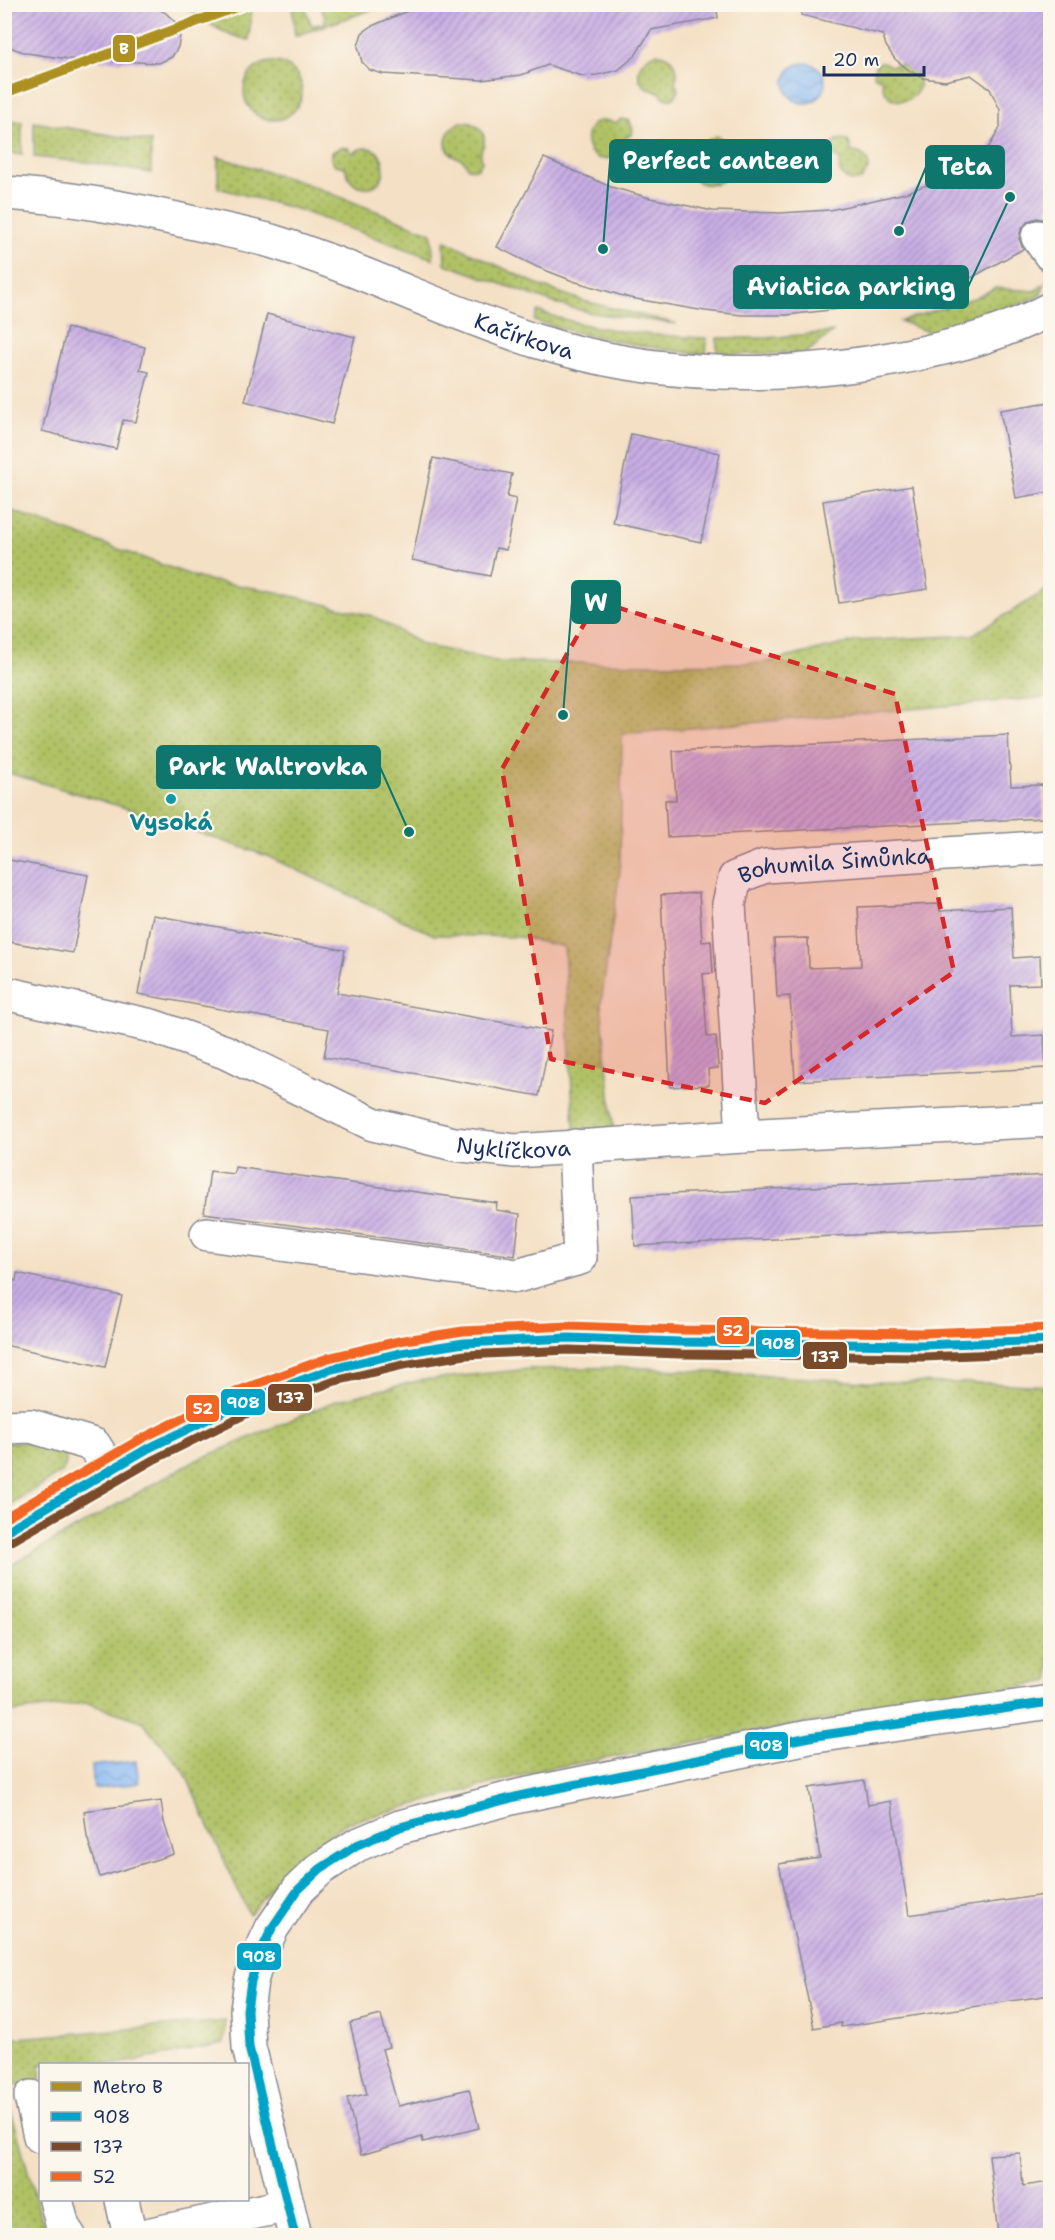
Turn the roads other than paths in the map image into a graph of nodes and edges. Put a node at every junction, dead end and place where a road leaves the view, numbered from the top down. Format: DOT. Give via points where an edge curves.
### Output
graph roads {
  1 [pos="4,193"];
  2 [pos="1050,309"];
  3 [pos="1050,847"];
  4 [pos="4,993"];
  5 [pos="1050,1120"];
  6 [pos="743,1136"];
  7 [pos="575,1146"];
  8 [pos="207,1234"];
  9 [pos="1050,1340"];
  10 [pos="4,1427"];
  11 [pos="110,1470"];
  12 [pos="4,1533"];
  13 [pos="1050,1702"];
  14 [pos="31,2097"];
  15 [pos="39,2132"];
  16 [pos="56,2201"];
  17 [pos="122,2201"];
  18 [pos="287,2204"];
  19 [pos="213,2218"];
  20 [pos="69,2235"];
  21 [pos="130,2235"];
  22 [pos="142,2235"];
  23 [pos="295,2235"];
  1 -- 2 [label="street, Kačírkova" via="154,214 270,241 536,341 675,370 771,373 880,361 986,337"];
  3 -- 6 [label="street, Bohumila Šimůnka" via="765,866 735,878 729,904"];
  4 -- 7 [label="street, Nyklíčkova" via="173,1033 225,1052 373,1124 454,1144 515,1151"];
  5 -- 6 [label="street, Nyklíčkova"];
  6 -- 7 [label="street, Nyklíčkova"];
  7 -- 8 [label="street" via="580,1258 517,1276"];
  9 -- 11 [label="street" via="923,1345 569,1338 464,1344 401,1353 285,1385 204,1420"];
  10 -- 11 [label="street" via="31,1426 94,1445"];
  11 -- 12 [label="street"];
  13 -- 18 [label="street" via="808,1737 519,1796 400,1827 357,1845 320,1869 297,1890 272,1928 251,1981 248,2010 249,2047"];
  14 -- 15 [label="street"];
  16 -- 20 [label="street"];
  17 -- 21 [label="street"];
  18 -- 19 [label="street"];
  18 -- 23 [label="street"];
  19 -- 22 [label="street"];
}
